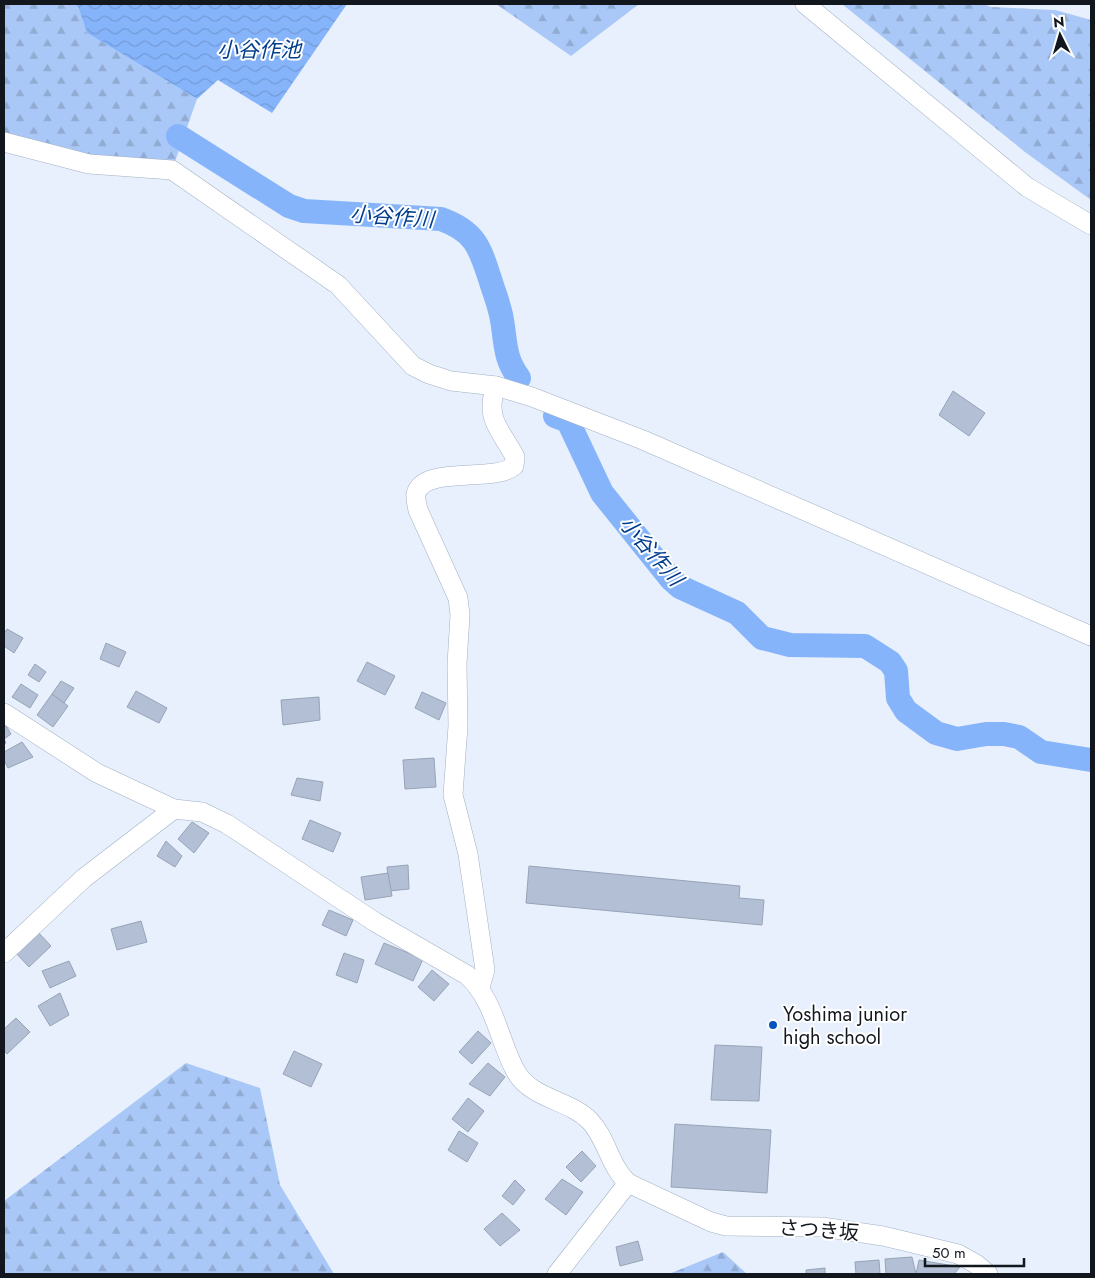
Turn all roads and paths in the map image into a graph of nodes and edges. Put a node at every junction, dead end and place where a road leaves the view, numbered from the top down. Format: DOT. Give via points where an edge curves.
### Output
graph roads {
  1 [pos="805,4"];
  2 [pos="4,142"];
  3 [pos="1091,225"];
  4 [pos="496,386"];
  5 [pos="1091,636"];
  6 [pos="4,713"];
  7 [pos="174,809"];
  8 [pos="4,953"];
  9 [pos="480,987"];
  10 [pos="628,1183"];
  11 [pos="557,1274"];
  12 [pos="988,1274"];
  1 -- 3 [label="street" via="1027,187"];
  2 -- 4 [label="street" via="89,164 172,170 338,285 413,366 451,381"];
  4 -- 5 [label="street" via="643,440"];
  4 -- 9 [label="street" via="490,408 496,428 515,457 514,466 509,470 477,476 445,476 420,487 416,494 418,510 458,598 458,726 453,795 468,854 484,970"];
  6 -- 7 [label="street" via="97,773"];
  7 -- 8 [label="street" via="84,878"];
  7 -- 9 [label="street" via="202,812 227,824 375,922 467,975"];
  9 -- 10 [label="street" via="515,1071 539,1094 589,1120"];
  10 -- 11 [label="street"];
  10 -- 12 [label="street, さつき坂" via="726,1226 822,1227 883,1236 958,1254"];
}
